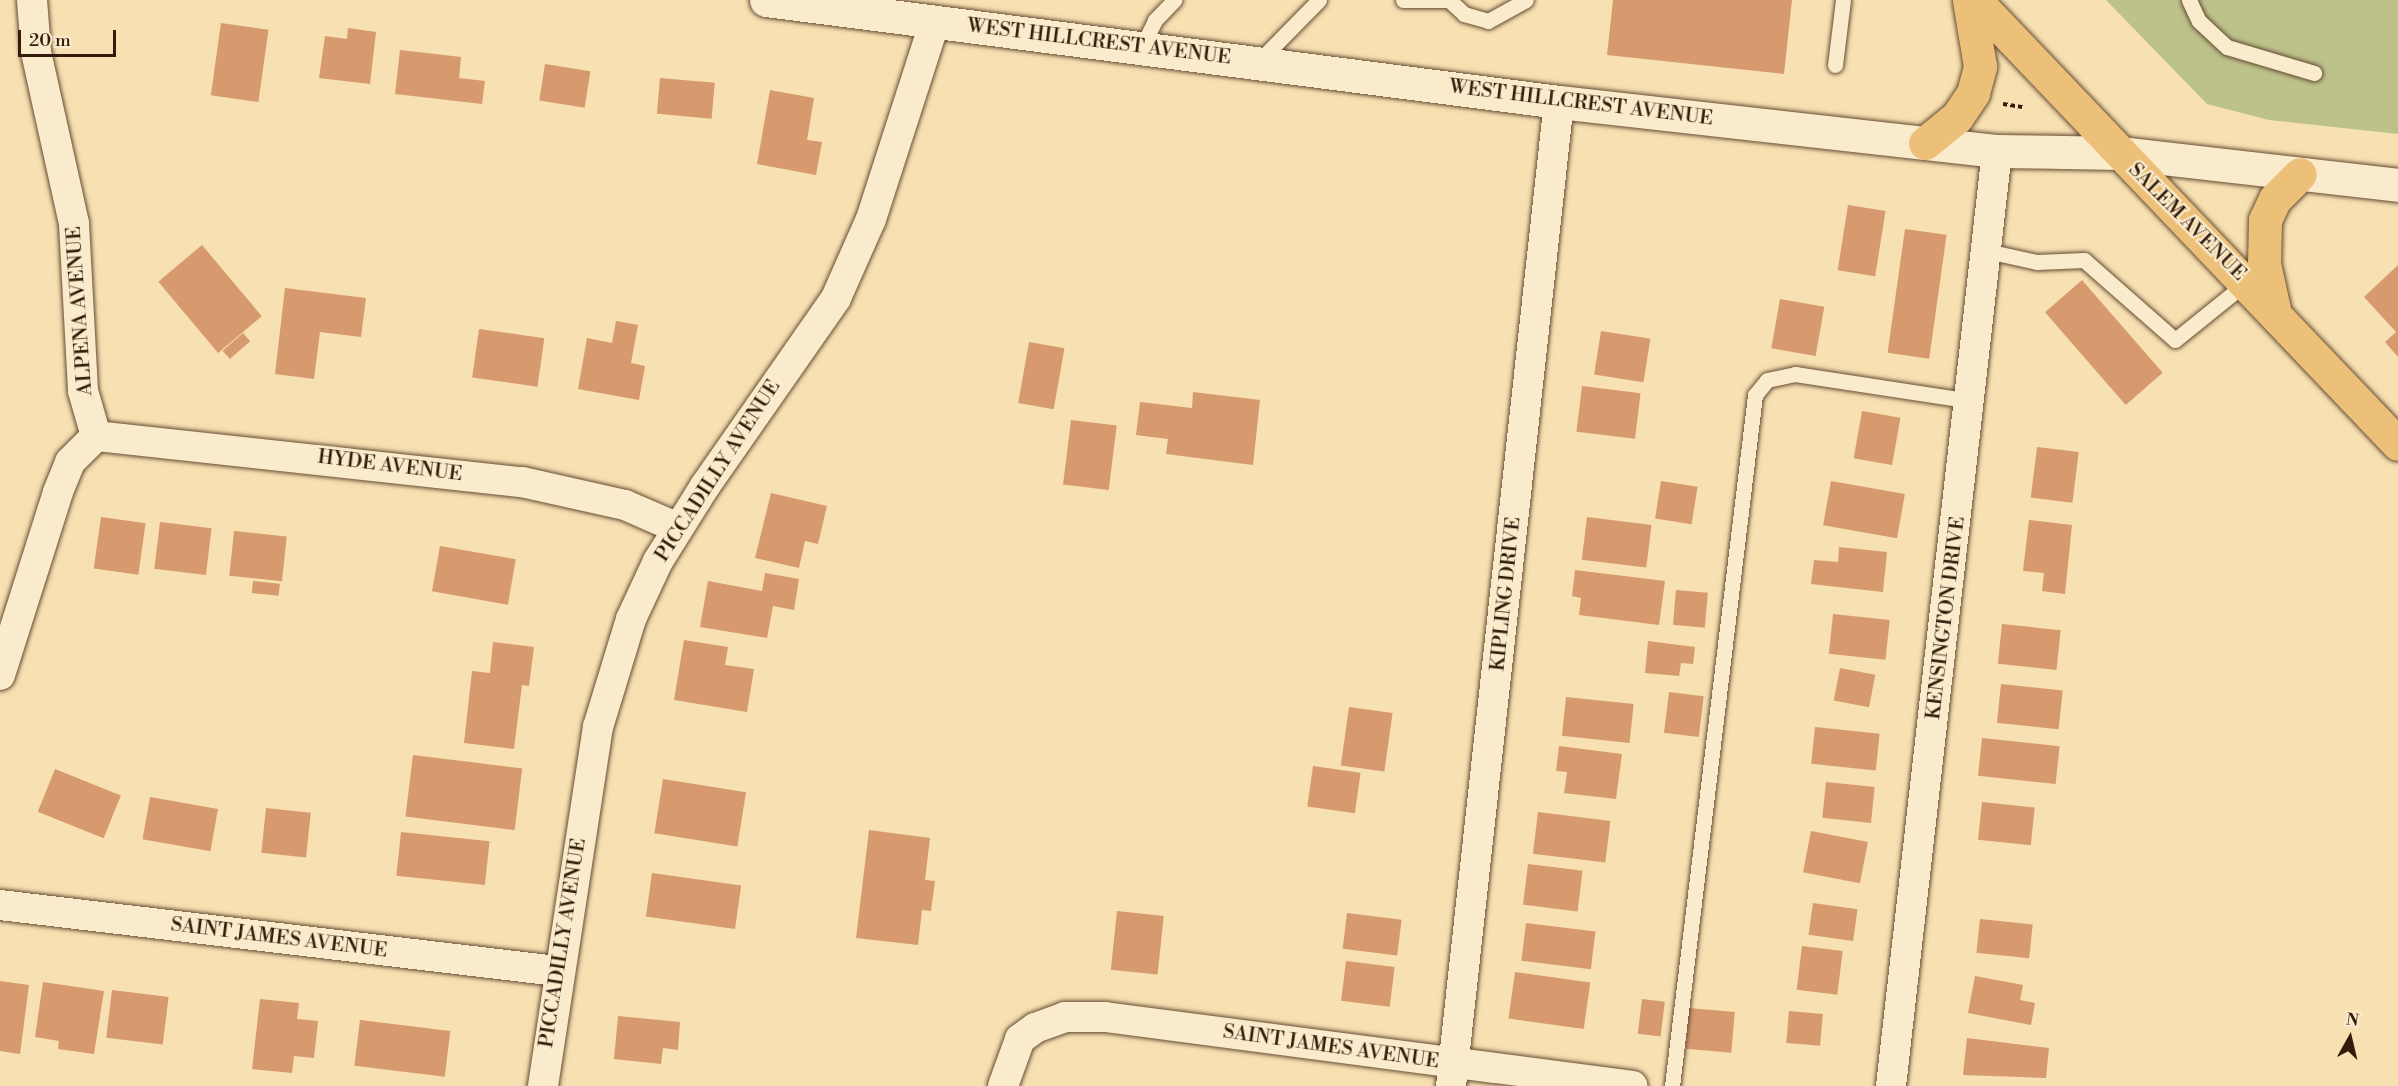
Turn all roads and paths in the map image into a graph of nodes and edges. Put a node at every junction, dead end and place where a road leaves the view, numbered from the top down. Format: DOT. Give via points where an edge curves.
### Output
graph roads {
  1 [pos="33,0"];
  2 [pos="766,0"];
  3 [pos="1174,0"];
  4 [pos="1319,0"];
  5 [pos="1403,0"];
  6 [pos="1449,0"];
  7 [pos="1526,0"];
  8 [pos="1843,0"];
  9 [pos="1969,0"];
  10 [pos="1976,0"];
  11 [pos="2189,0"];
  12 [pos="934,21"];
  13 [pos="1142,47"];
  14 [pos="1258,62"];
  15 [pos="1835,65"];
  16 [pos="2314,73"];
  17 [pos="1559,102"];
  18 [pos="1925,142"];
  19 [pos="1997,151"];
  20 [pos="2119,153"];
  21 [pos="2300,174"];
  22 [pos="2398,185"];
  23 [pos="1987,250"];
  24 [pos="2247,282"];
  25 [pos="2274,309"];
  26 [pos="1971,401"];
  27 [pos="96,436"];
  28 [pos="2398,444"];
  29 [pos="678,528"];
  30 [pos="0,675"];
  31 [pos="0,905"];
  32 [pos="557,971"];
  33 [pos="1452,1076"];
  34 [pos="543,1086"];
  35 [pos="1004,1086"];
  36 [pos="1633,1086"];
  37 [pos="1672,1086"];
  38 [pos="1891,1086"];
  1 -- 27 [label="street, ALPENA AVENUE" via="36,52 74,224 83,391"];
  2 -- 12 [label="street, WEST HILLCREST AVENUE"];
  3 -- 13 [label="lane" via="1155,20"];
  4 -- 14 [label="lane"];
  5 -- 6 [label="lane"];
  6 -- 7 [label="lane" via="1464,15 1488,21"];
  8 -- 15 [label="lane"];
  9 -- 18 [label="main road" via="1980,66 1973,93 1957,117"];
  10 -- 20 [label="main road, SALEM AVENUE"];
  11 -- 16 [label="lane" via="2205,29 2228,47"];
  12 -- 13 [label="street, WEST HILLCREST AVENUE"];
  12 -- 29 [label="street, PICCADILLY AVENUE" via="871,219 836,298"];
  13 -- 14 [label="street, WEST HILLCREST AVENUE"];
  14 -- 17 [label="street, WEST HILLCREST AVENUE"];
  17 -- 18 [label="street, WEST HILLCREST AVENUE"];
  17 -- 33 [label="street, KIPLING DRIVE"];
  18 -- 19 [label="street, WEST HILLCREST AVENUE"];
  19 -- 20 [label="street, WEST HILLCREST AVENUE"];
  19 -- 23 [label="street, KENSINGTON DRIVE"];
  20 -- 21 [label="street, WEST HILLCREST AVENUE"];
  20 -- 24 [label="main road, SALEM AVENUE"];
  21 -- 22 [label="street, WEST HILLCREST AVENUE"];
  21 -- 25 [label="main road" via="2275,199 2265,220 2264,264"];
  23 -- 24 [label="lane" via="2037,262 2084,260 2175,340"];
  23 -- 26 [label="street, KENSINGTON DRIVE"];
  24 -- 25 [label="main road, SALEM AVENUE"];
  25 -- 28 [label="main road, SALEM AVENUE"];
  26 -- 37 [label="lane" via="1795,374 1767,380 1755,395"];
  26 -- 38 [label="street, KENSINGTON DRIVE"];
  27 -- 29 [label="street, HYDE AVENUE" via="522,482 625,505"];
  27 -- 30 [label="street" via="70,462"];
  29 -- 32 [label="street, PICCADILLY AVENUE" via="631,619 598,727"];
  31 -- 32 [label="street, SAINT JAMES AVENUE"];
  32 -- 34 [label="street, PICCADILLY AVENUE"];
  33 -- 35 [label="street, SAINT JAMES AVENUE" via="1105,1017 1065,1017 1031,1030 1020,1039"];
  33 -- 36 [label="street, SAINT JAMES AVENUE"];
}
